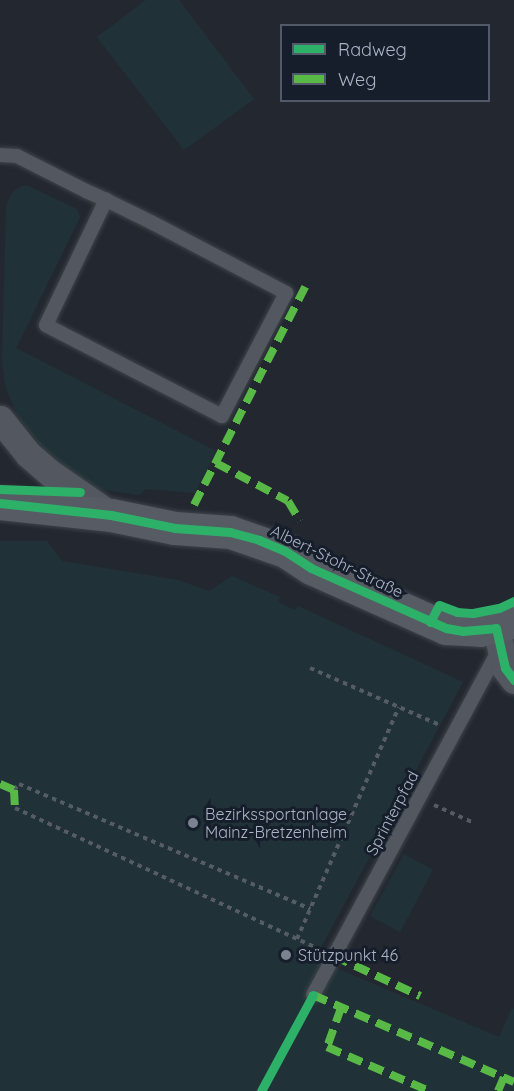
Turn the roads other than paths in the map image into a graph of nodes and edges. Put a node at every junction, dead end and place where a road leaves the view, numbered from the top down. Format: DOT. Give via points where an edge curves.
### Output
graph roads {
  1 [pos="0,155"];
  2 [pos="106,200"];
  3 [pos="0,419"];
  4 [pos="0,503"];
  5 [pos="111,514"];
  6 [pos="504,632"];
  7 [pos="514,680"];
  8 [pos="313,995"];
  1 -- 2 [label="lane" via="17,156"];
  2 -- 2 [label="lane" via="286,293 222,416 46,325"];
  3 -- 5 [label="street" via="28,454 50,473"];
  4 -- 5 [label="street, Albert-Stohr-Straße"];
  5 -- 6 [label="street, Albert-Stohr-Straße" via="175,528 278,566 311,568 446,628"];
  6 -- 7 [label="street" via="505,668"];
  6 -- 8 [label="lane, Sprinterpfad"];
}
